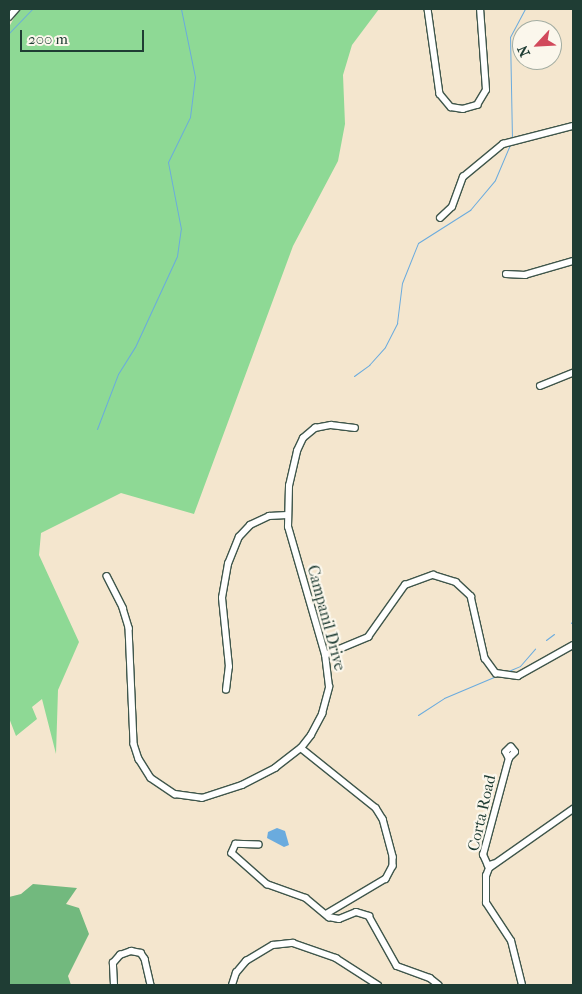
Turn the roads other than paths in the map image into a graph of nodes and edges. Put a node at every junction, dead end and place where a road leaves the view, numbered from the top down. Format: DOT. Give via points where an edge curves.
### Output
graph roads {
  1 [pos="16,9"];
  2 [pos="428,9"];
  3 [pos="480,9"];
  4 [pos="9,18"];
  5 [pos="573,126"];
  6 [pos="440,218"];
  7 [pos="573,262"];
  8 [pos="506,274"];
  9 [pos="573,373"];
  10 [pos="540,386"];
  11 [pos="355,428"];
  12 [pos="287,514"];
  13 [pos="108,576"];
  14 [pos="573,644"];
  15 [pos="325,655"];
  16 [pos="226,690"];
  17 [pos="301,748"];
  18 [pos="509,758"];
  19 [pos="573,809"];
  20 [pos="259,845"];
  21 [pos="495,864"];
  22 [pos="327,914"];
  23 [pos="114,985"];
  24 [pos="151,985"];
  25 [pos="232,985"];
  26 [pos="378,985"];
  27 [pos="439,985"];
  28 [pos="522,985"];
  1 -- 4 [label="street"];
  2 -- 3 [label="street" via="440,94 447,104 463,110 477,105 486,90"];
  5 -- 6 [label="street" via="503,144 463,177 452,207"];
  7 -- 8 [label="street" via="525,275"];
  9 -- 10 [label="street"];
  11 -- 12 [label="street, Campanil Drive" via="324,426 303,438 289,486"];
  12 -- 15 [label="street, Campanil Drive" via="294,550"];
  12 -- 16 [label="street" via="262,518 250,525 239,537 228,564 222,598 229,667"];
  13 -- 17 [label="street, Campanil Drive" via="124,608 129,628 136,753 147,773 158,784 181,796 208,797 258,777"];
  14 -- 15 [label="street" via="518,676 496,674 485,658 471,596 456,582 432,575 405,585 368,637"];
  15 -- 17 [label="street, Campanil Drive" via="329,678 326,704 317,726"];
  17 -- 22 [label="street" via="376,808 383,819 393,857 393,866 386,880"];
  18 -- 21 [label="street, Corta Road" via="483,855 488,866"];
  19 -- 21 [label="street" via="544,828 520,850"];
  20 -- 22 [label="street" via="240,843 233,847 232,854 267,884 306,898"];
  21 -- 28 [label="street" via="486,876 486,903 511,941"];
  22 -- 27 [label="street" via="334,919 356,912 368,916 397,966 430,978"];
  23 -- 24 [label="street" via="113,963 120,955 131,951 145,959"];
  25 -- 26 [label="street" via="236,973 246,961 273,946 293,943 336,958"];
}
